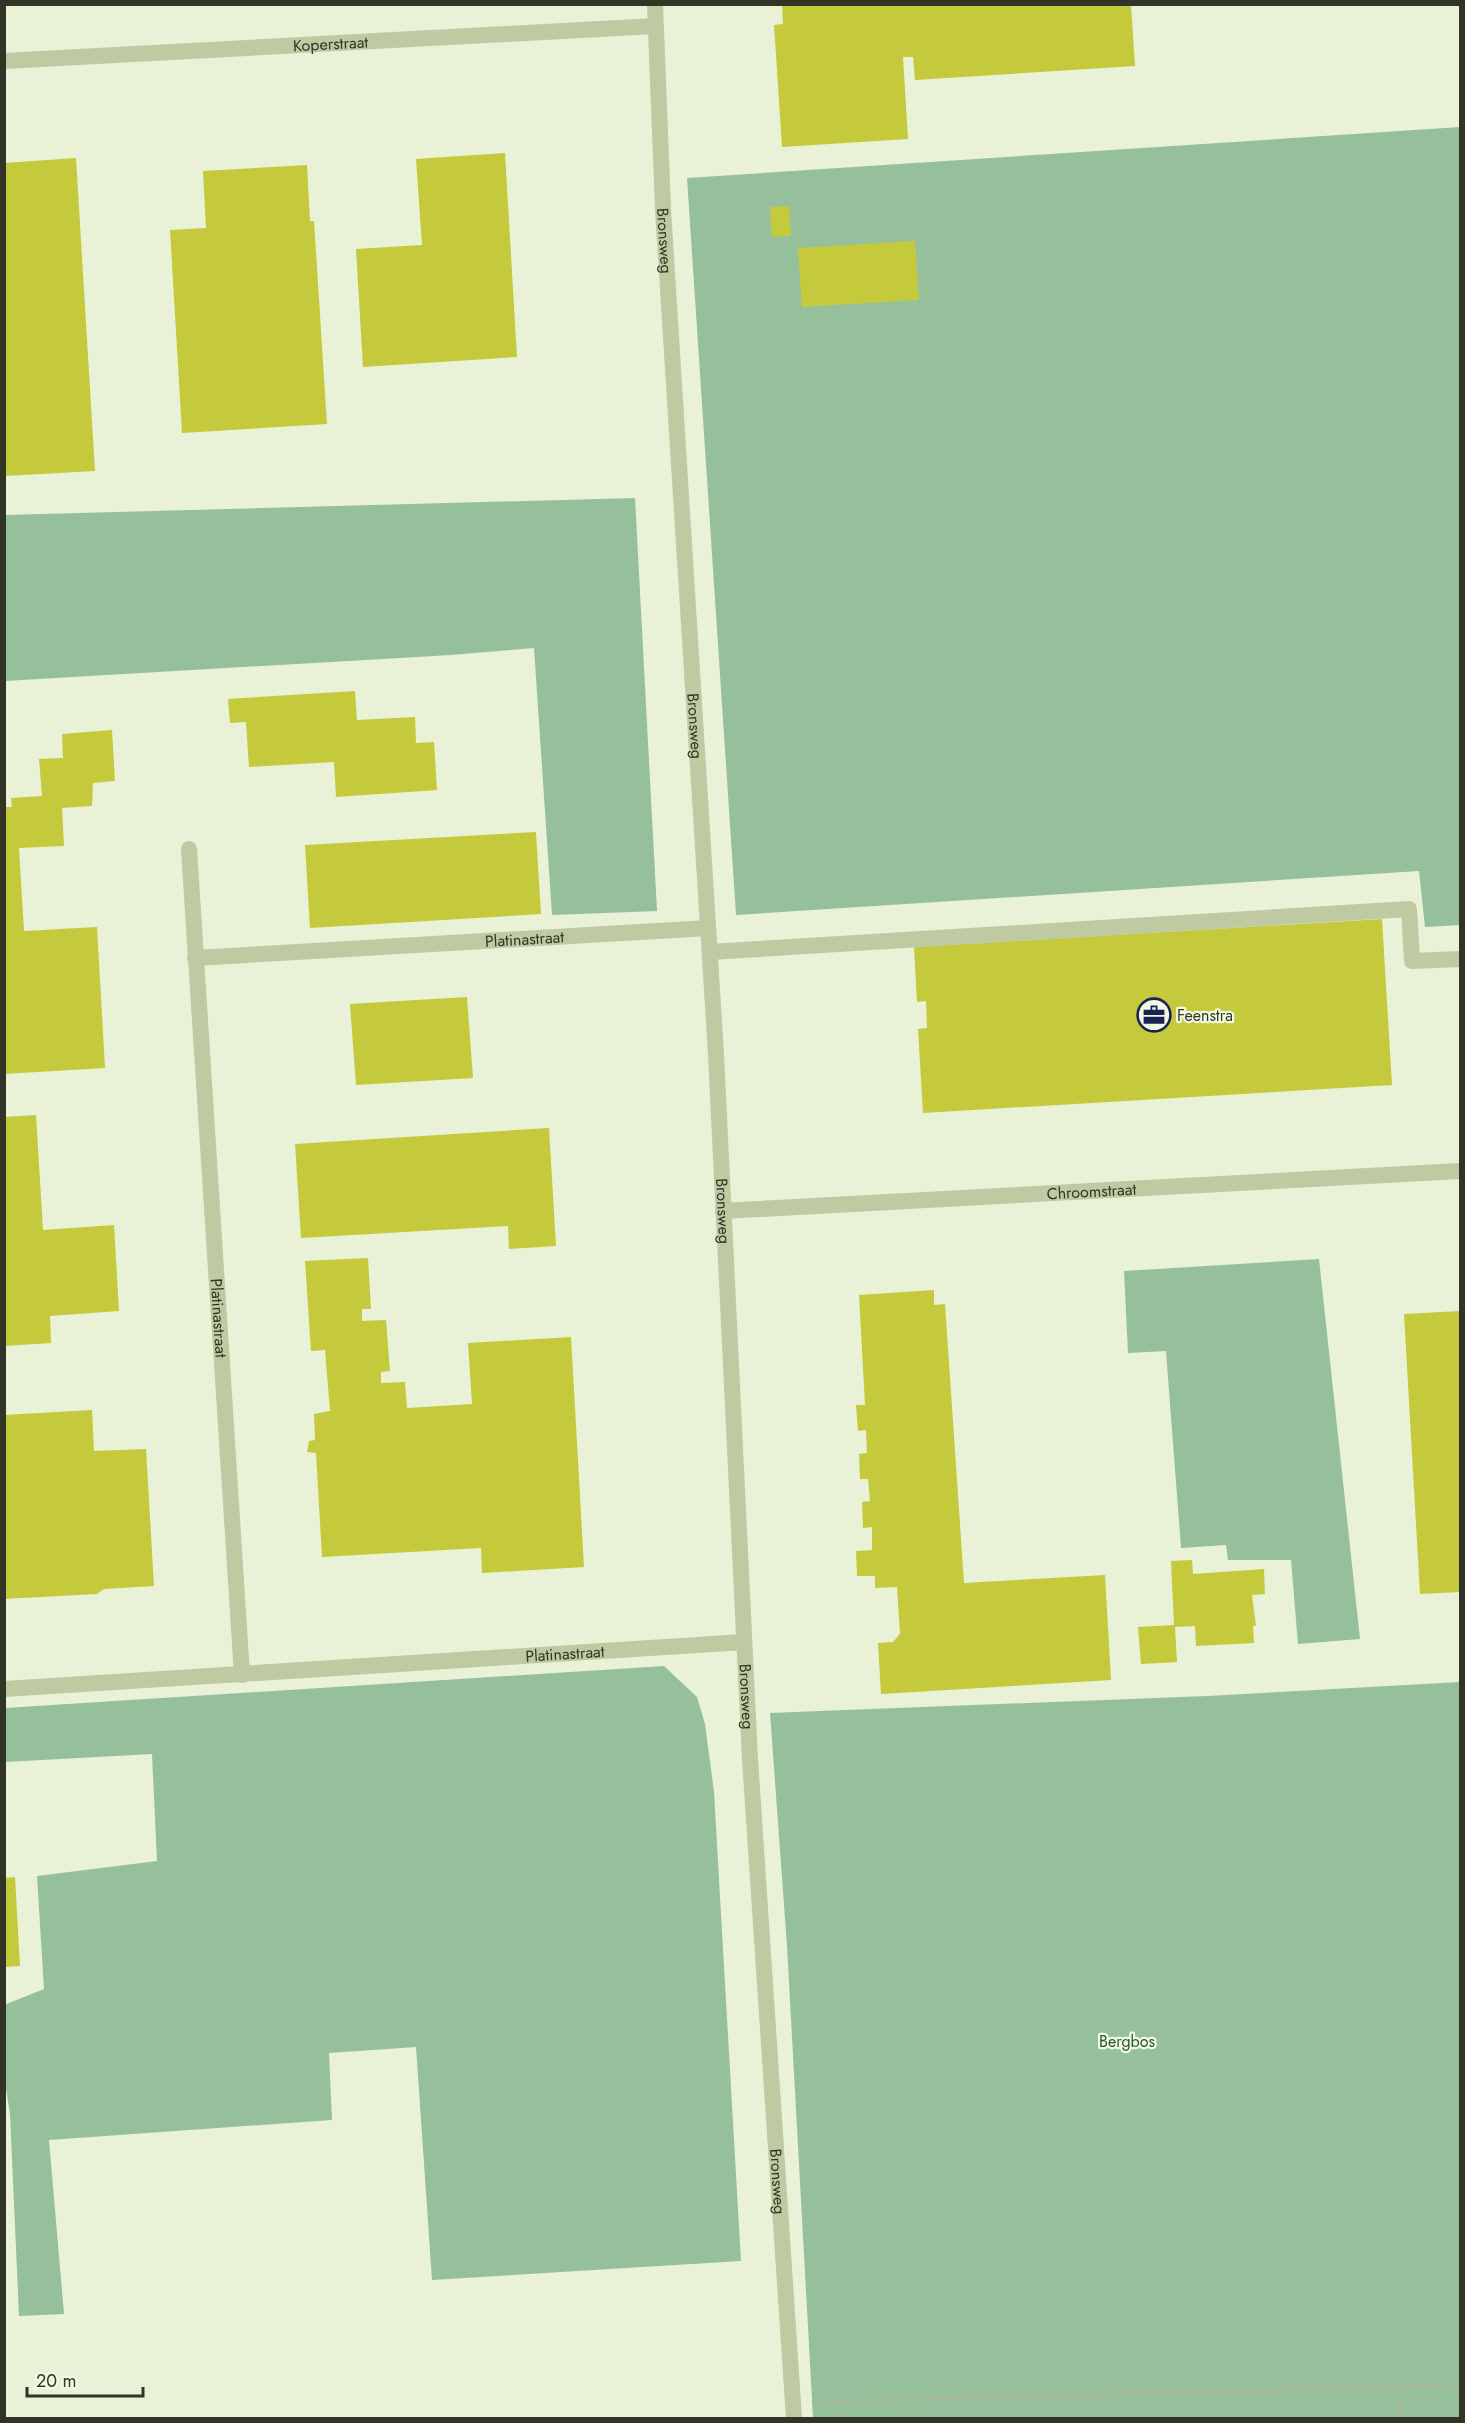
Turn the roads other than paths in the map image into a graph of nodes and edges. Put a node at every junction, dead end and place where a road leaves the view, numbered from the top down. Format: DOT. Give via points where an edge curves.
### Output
graph roads {
  1 [pos="655,4"];
  2 [pos="656,26"];
  3 [pos="4,61"];
  4 [pos="189,849"];
  5 [pos="708,928"];
  6 [pos="710,952"];
  7 [pos="195,958"];
  8 [pos="1461,959"];
  9 [pos="1461,1171"];
  10 [pos="723,1211"];
  11 [pos="744,1642"];
  12 [pos="242,1676"];
  13 [pos="4,1689"];
  14 [pos="794,2411"];
  1 -- 2 [label="street, Bronsweg"];
  2 -- 3 [label="street, Koperstraat"];
  2 -- 5 [label="street, Bronsweg" via="663,209"];
  4 -- 7 [label="street, Platinastraat"];
  5 -- 6 [label="street, Bronsweg"];
  5 -- 7 [label="street, Platinastraat"];
  6 -- 8 [label="street" via="1409,909 1412,961"];
  6 -- 10 [label="street, Bronsweg"];
  7 -- 12 [label="street, Platinastraat"];
  9 -- 10 [label="street, Chroomstraat"];
  10 -- 11 [label="street, Bronsweg"];
  11 -- 12 [label="street, Platinastraat"];
  11 -- 14 [label="street, Bronsweg"];
  12 -- 13 [label="street, Platinastraat"];
}
